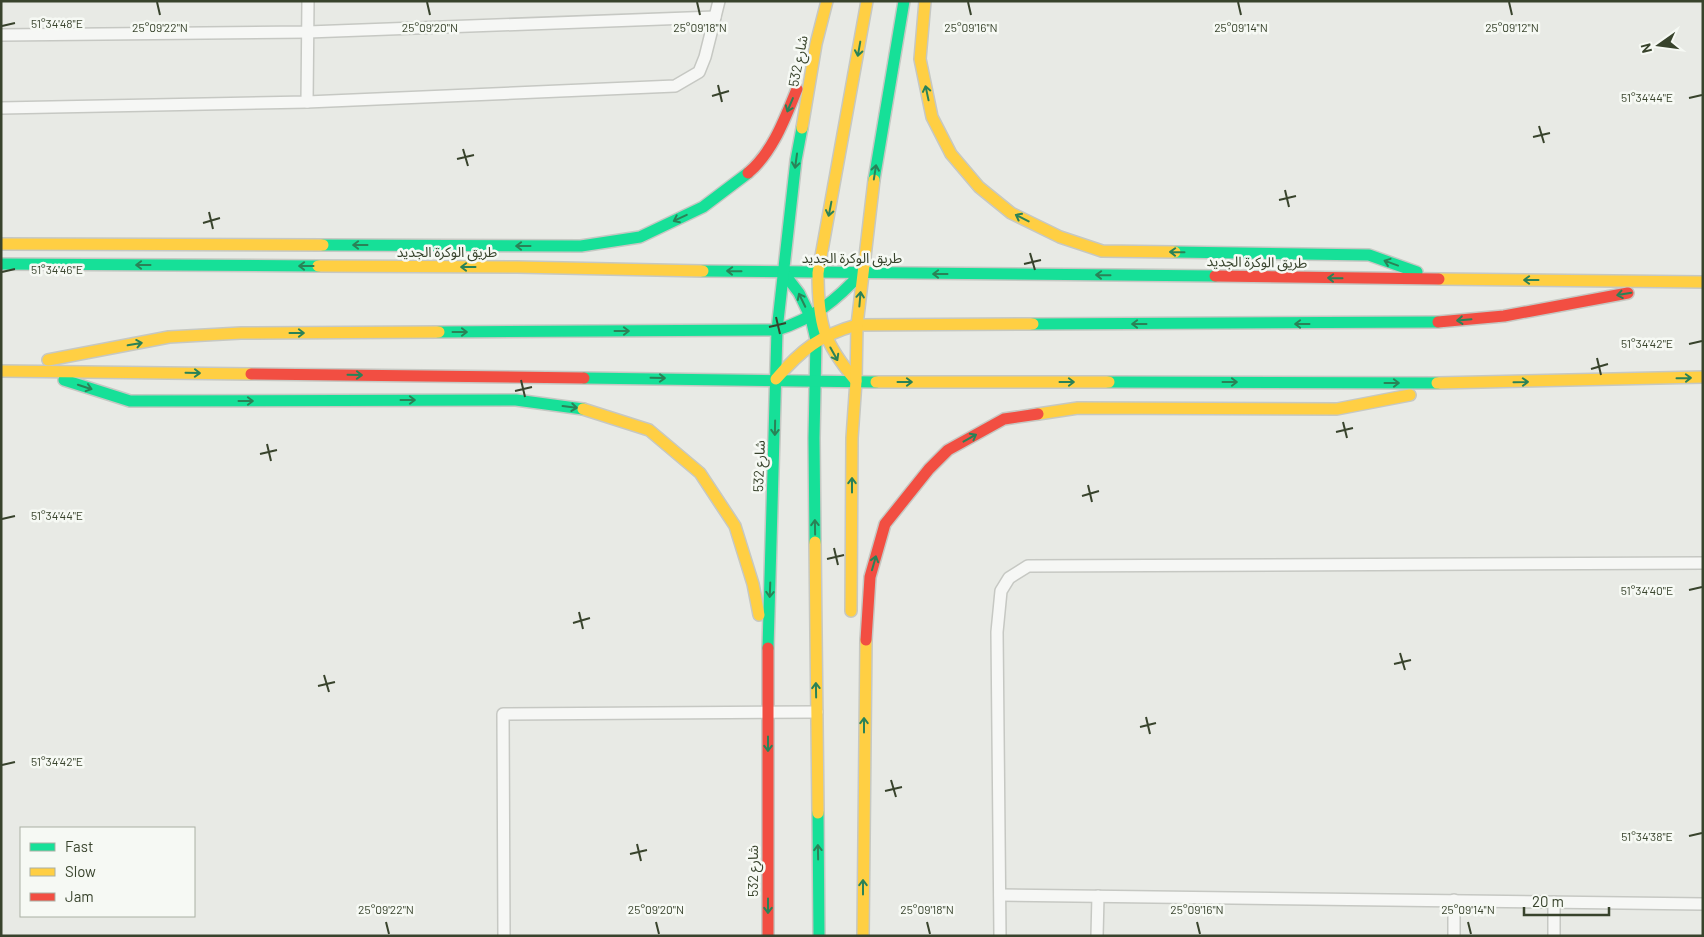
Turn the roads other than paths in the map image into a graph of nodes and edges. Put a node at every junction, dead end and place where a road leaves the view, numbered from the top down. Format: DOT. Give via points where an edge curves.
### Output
graph roads {
  1 [pos="308,1"];
  2 [pos="718,1"];
  3 [pos="826,1"];
  4 [pos="868,1"];
  5 [pos="904,1"];
  6 [pos="925,1"];
  7 [pos="715,17"];
  8 [pos="308,32"];
  9 [pos="1,35"];
  10 [pos="816,44"];
  11 [pos="307,102"];
  12 [pos="1,108"];
  13 [pos="1,244"];
  14 [pos="1,264"];
  15 [pos="783,272"];
  16 [pos="862,272"];
  17 [pos="818,273"];
  18 [pos="1437,280"];
  19 [pos="1689,282"];
  20 [pos="1703,282"];
  21 [pos="815,316"];
  22 [pos="857,325"];
  23 [pos="777,330"];
  24 [pos="820,338"];
  25 [pos="1,370"];
  26 [pos="39,372"];
  27 [pos="1703,378"];
  28 [pos="776,379"];
  29 [pos="815,381"];
  30 [pos="856,381"];
  31 [pos="1473,383"];
  32 [pos="1703,563"];
  33 [pos="851,627"];
  34 [pos="768,660"];
  35 [pos="816,712"];
  36 [pos="768,714"];
  37 [pos="1000,895"];
  38 [pos="1098,896"];
  39 [pos="1454,900"];
  40 [pos="1554,902"];
  41 [pos="1703,904"];
  42 [pos="504,936"];
  43 [pos="768,936"];
  44 [pos="819,936"];
  45 [pos="863,936"];
  46 [pos="1000,936"];
  47 [pos="1098,936"];
  48 [pos="1454,936"];
  49 [pos="1554,936"];
  1 -- 8 [label="lane"];
  2 -- 7 [label="lane"];
  3 -- 10 [label="street, شارع 532"];
  4 -- 17 [label="street, one-way"];
  16 -- 5 [label="street, one-way" via="872,189"];
  18 -- 6 [label="street, one-way" via="1369,254 1102,251 1060,237 1011,213 979,187 951,154 932,117 920,60"];
  7 -- 8 [label="lane"];
  7 -- 11 [label="lane" via="699,72 675,86"];
  8 -- 9 [label="lane"];
  8 -- 11 [label="lane"];
  10 -- 13 [label="street, one-way" via="779,132 756,166 703,208 640,237 581,246"];
  10 -- 15 [label="street, شارع 532, one-way" via="796,160"];
  11 -- 12 [label="lane"];
  15 -- 14 [label="street, طريق الوكرة الجديد, one-way"];
  15 -- 17 [label="street, طريق الوكرة الجديد"];
  21 -- 15 [label="street, one-way"];
  15 -- 23 [label="street, شارع 532"];
  16 -- 17 [label="street, طريق الوكرة الجديد"];
  18 -- 16 [label="street, طريق الوكرة الجديد, one-way"];
  16 -- 21 [label="street" via="841,296"];
  22 -- 16 [label="street, one-way"];
  17 -- 21 [label="street"];
  19 -- 18 [label="street, طريق الوكرة الجديد, one-way"];
  19 -- 20 [label="street, طريق الوكرة الجديد"];
  19 -- 22 [label="street, one-way" via="1504,316 1427,323"];
  21 -- 23 [label="street"];
  21 -- 24 [label="street"];
  22 -- 24 [label="street"];
  22 -- 30 [label="street"];
  25 -- 23 [label="street, one-way" via="169,337 241,333"];
  23 -- 28 [label="street, شارع 532"];
  24 -- 28 [label="street" via="794,358"];
  24 -- 29 [label="street"];
  24 -- 30 [label="street, one-way"];
  25 -- 26 [label="street"];
  26 -- 28 [label="street, one-way"];
  26 -- 34 [label="street, one-way" via="130,401 516,400 587,410 649,430 700,473 735,526 753,584"];
  31 -- 27 [label="street, one-way"];
  28 -- 29 [label="street"];
  28 -- 34 [label="street, شارع 532, one-way"];
  29 -- 30 [label="street"];
  35 -- 29 [label="street, one-way"];
  30 -- 31 [label="street, one-way"];
  33 -- 30 [label="street, one-way" via="852,438"];
  45 -- 31 [label="street, one-way" via="865,647 870,577 885,524 948,450 1004,419 1078,408 1337,409"];
  32 -- 37 [label="lane" via="1028,566 1009,578 1001,591 997,632"];
  34 -- 36 [label="street, شارع 532"];
  35 -- 36 [label="lane"];
  44 -- 35 [label="street, one-way"];
  36 -- 42 [label="lane" via="502,714"];
  36 -- 43 [label="street, شارع 532, one-way"];
  37 -- 38 [label="lane"];
  37 -- 46 [label="lane"];
  38 -- 39 [label="lane"];
  38 -- 47 [label="lane"];
  39 -- 40 [label="lane"];
  39 -- 48 [label="lane"];
  40 -- 41 [label="lane"];
  40 -- 49 [label="lane"];
}
